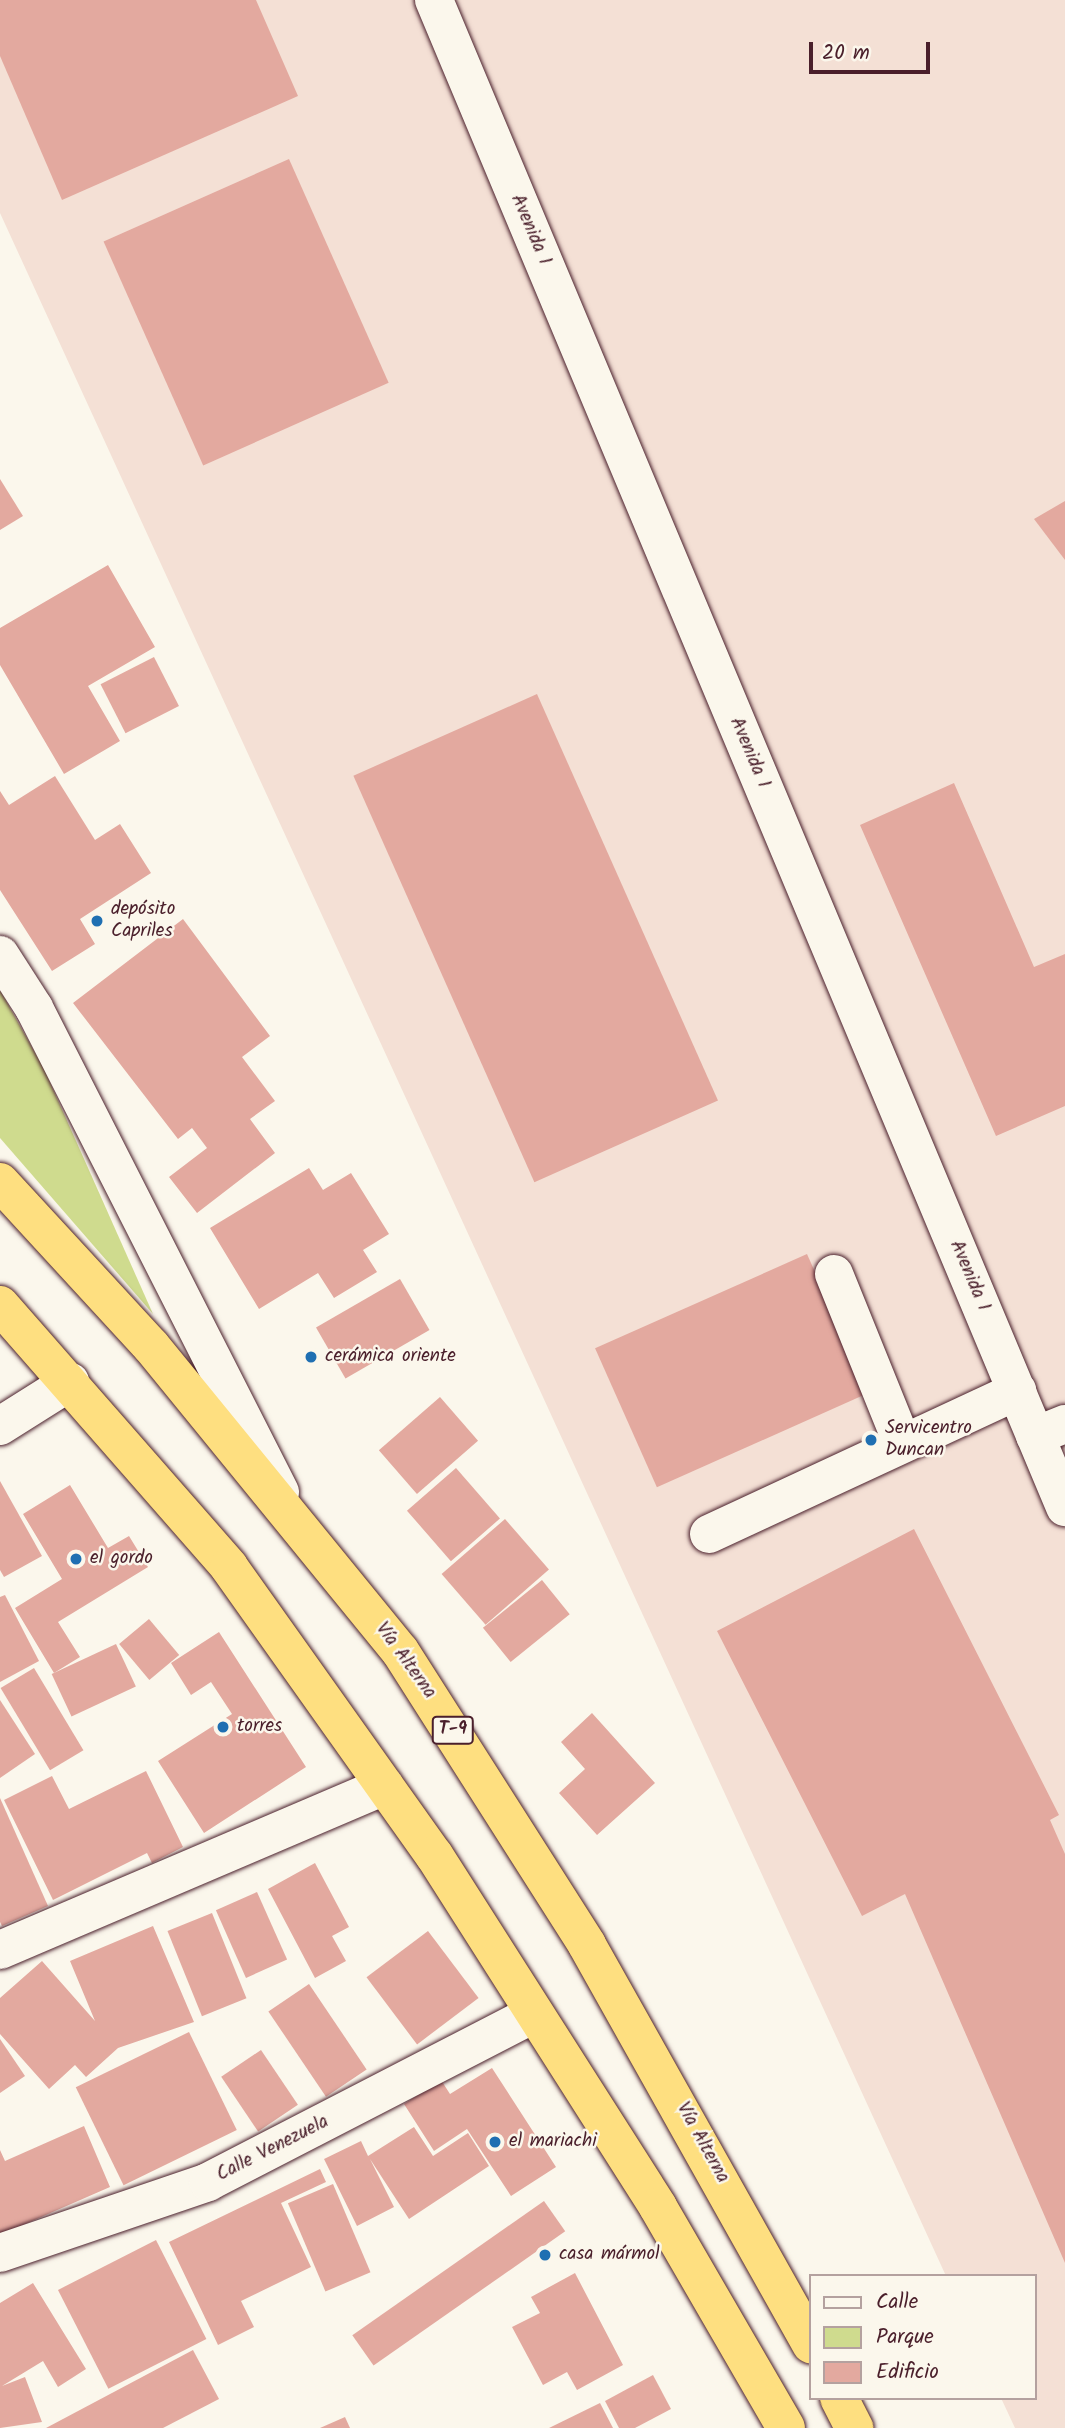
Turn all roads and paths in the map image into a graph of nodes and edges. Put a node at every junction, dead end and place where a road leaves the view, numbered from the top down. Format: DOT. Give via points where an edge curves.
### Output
graph roads {
  1 [pos="433,0"];
  2 [pos="0,954"];
  3 [pos="0,1182"];
  4 [pos="834,1273"];
  5 [pos="0,1305"];
  6 [pos="70,1382"];
  7 [pos="1017,1391"];
  8 [pos="0,1426"];
  9 [pos="1050,1430"];
  10 [pos="902,1442"];
  11 [pos="1065,1507"];
  12 [pos="289,1509"];
  13 [pos="709,1534"];
  14 [pos="385,1786"];
  15 [pos="0,1950"];
  16 [pos="533,2015"];
  17 [pos="0,2253"];
  18 [pos="810,2342"];
  19 [pos="840,2400"];
  20 [pos="786,2428"];
  21 [pos="854,2428"];
  1 -- 7 [label="street, Avenida 1"];
  2 -- 12 [label="street" via="34,1008"];
  3 -- 12 [label="highway, Vía Alterna / T-9"];
  4 -- 10 [label="street"];
  5 -- 6 [label="highway"];
  6 -- 8 [label="street"];
  6 -- 14 [label="highway" via="229,1567"];
  7 -- 9 [label="street, Avenida 1"];
  7 -- 10 [label="street"];
  9 -- 11 [label="street, Avenida 1"];
  10 -- 13 [label="street"];
  12 -- 18 [label="highway, Vía Alterna / T-9" via="400,1651 493,1789 652,2056"];
  14 -- 15 [label="street"];
  14 -- 16 [label="highway"];
  16 -- 17 [label="street, Calle Venezuela" via="208,2182"];
  16 -- 20 [label="highway" via="659,2207"];
  19 -- 21 [label="highway"];
}
